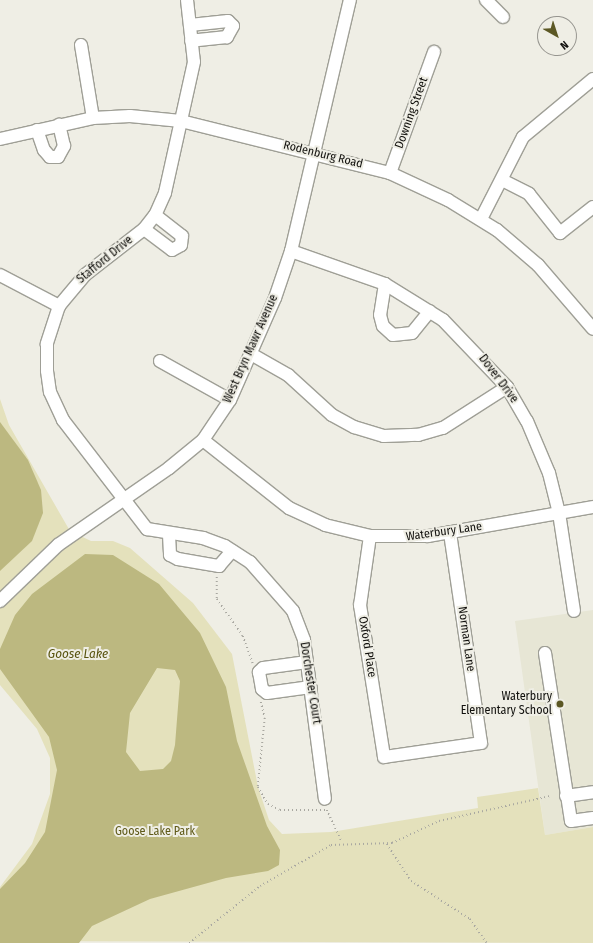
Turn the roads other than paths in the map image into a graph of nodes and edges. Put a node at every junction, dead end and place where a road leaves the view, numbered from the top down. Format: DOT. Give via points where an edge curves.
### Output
graph roads {
  1 [pos="187,0"];
  2 [pos="350,0"];
  3 [pos="486,0"];
  4 [pos="503,17"];
  5 [pos="190,25"];
  6 [pos="191,41"];
  7 [pos="81,45"];
  8 [pos="434,52"];
  9 [pos="593,79"];
  10 [pos="93,118"];
  11 [pos="181,121"];
  12 [pos="59,125"];
  13 [pos="37,130"];
  14 [pos="0,139"];
  15 [pos="316,152"];
  16 [pos="390,173"];
  17 [pos="504,180"];
  18 [pos="593,207"];
  19 [pos="155,215"];
  20 [pos="481,219"];
  21 [pos="144,229"];
  22 [pos="291,251"];
  23 [pos="0,275"];
  24 [pos="385,284"];
  25 [pos="59,306"];
  26 [pos="430,311"];
  27 [pos="593,329"];
  28 [pos="251,354"];
  29 [pos="160,361"];
  30 [pos="507,388"];
  31 [pos="230,400"];
  32 [pos="203,440"];
  33 [pos="122,502"];
  34 [pos="593,507"];
  35 [pos="559,513"];
  36 [pos="450,532"];
  37 [pos="169,534"];
  38 [pos="370,536"];
  39 [pos="232,551"];
  40 [pos="0,602"];
  41 [pos="574,611"];
  42 [pos="545,652"];
  43 [pos="307,662"];
  44 [pos="311,687"];
  45 [pos="384,757"];
  46 [pos="593,792"];
  47 [pos="566,796"];
  48 [pos="325,799"];
  49 [pos="593,818"];
  1 -- 5 [label="street, Stafford Drive"];
  2 -- 15 [label="street, West Bryn Mawr Avenue"];
  3 -- 4 [label="street"];
  5 -- 6 [label="street, Stafford Drive"];
  5 -- 6 [label="street" via="228,21 233,26 227,37"];
  6 -- 11 [label="street, Stafford Drive" via="194,62"];
  7 -- 10 [label="street"];
  8 -- 16 [label="street, Downing Street"];
  9 -- 17 [label="street" via="523,137"];
  10 -- 11 [label="street, Rodenburg Road" via="130,116"];
  10 -- 12 [label="street, Rodenburg Road"];
  11 -- 15 [label="street, Rodenburg Road"];
  11 -- 19 [label="street, Stafford Drive" via="171,172"];
  12 -- 13 [label="street, Rodenburg Road"];
  12 -- 13 [label="street" via="64,146 58,157 50,158 44,150"];
  13 -- 14 [label="street, Rodenburg Road"];
  15 -- 16 [label="street, Rodenburg Road"];
  15 -- 22 [label="street, West Bryn Mawr Avenue"];
  16 -- 20 [label="street, Rodenburg Road" via="431,190"];
  17 -- 18 [label="street" via="529,194 560,233"];
  17 -- 20 [label="street"];
  19 -- 21 [label="street, Stafford Drive"];
  19 -- 21 [label="street" via="182,236 181,245 172,250"];
  20 -- 27 [label="street, Rodenburg Road" via="538,265"];
  21 -- 25 [label="street, Stafford Drive" via="85,275"];
  22 -- 24 [label="street, Dover Drive"];
  22 -- 28 [label="street, West Bryn Mawr Avenue"];
  23 -- 25 [label="street"];
  24 -- 26 [label="street, Dover Drive"];
  24 -- 26 [label="street" via="380,316 383,326 393,335 412,333"];
  25 -- 33 [label="street, Stafford Drive" via="47,344 50,392 63,420"];
  26 -- 30 [label="street, Dover Drive" via="474,348"];
  28 -- 30 [label="street" via="288,375 332,415 354,427 384,436 418,435 443,428"];
  28 -- 31 [label="street, West Bryn Mawr Avenue"];
  29 -- 31 [label="street"];
  30 -- 35 [label="street, Dover Drive" via="538,445"];
  31 -- 32 [label="street, West Bryn Mawr Avenue"];
  32 -- 33 [label="street, West Bryn Mawr Avenue"];
  32 -- 38 [label="street, Waterbury Lane" via="289,508 325,525"];
  33 -- 37 [label="street, Dorchester Court" via="147,529"];
  33 -- 40 [label="street, West Bryn Mawr Avenue" via="58,545"];
  34 -- 35 [label="street, Waterbury Lane"];
  35 -- 36 [label="street, Waterbury Lane"];
  35 -- 41 [label="street, Dover Drive"];
  36 -- 38 [label="street, Waterbury Lane" via="401,538"];
  36 -- 45 [label="street, Norman Lane" via="481,743"];
  37 -- 39 [label="street, Dorchester Court" via="203,538"];
  37 -- 39 [label="street" via="170,555 178,559 219,566"];
  38 -- 45 [label="street, Oxford Place" via="360,605"];
  39 -- 43 [label="street, Dorchester Court" via="250,562 293,611 304,640"];
  42 -- 47 [label="street"];
  43 -- 44 [label="street, Dorchester Court"];
  43 -- 44 [label="street" via="263,668 259,672 262,689 268,692"];
  44 -- 48 [label="street, Dorchester Court"];
  46 -- 47 [label="street"];
  47 -- 49 [label="street" via="571,821"];
}
